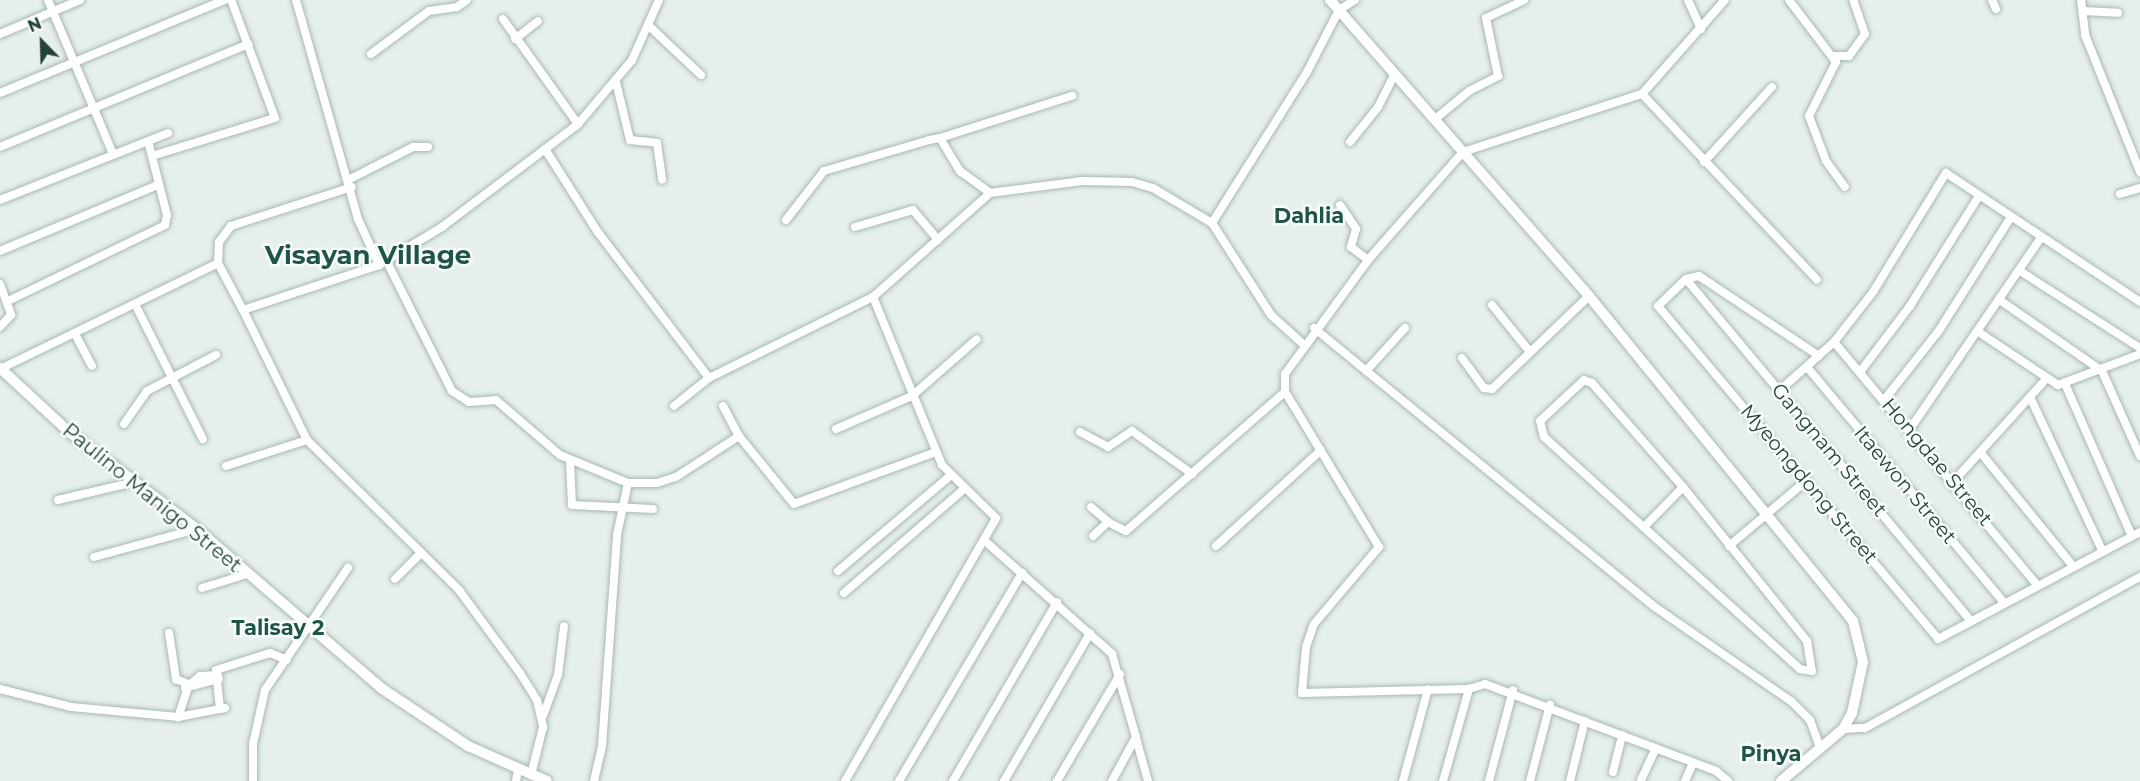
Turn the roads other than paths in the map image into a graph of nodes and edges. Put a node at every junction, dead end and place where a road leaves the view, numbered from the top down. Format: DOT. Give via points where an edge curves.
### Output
graph roads {
  1 [pos="48,0"];
  2 [pos="80,0"];
  3 [pos="225,0"];
  4 [pos="231,0"];
  5 [pos="296,0"];
  6 [pos="467,0"];
  7 [pos="659,0"];
  8 [pos="1330,0"];
  9 [pos="1355,0"];
  10 [pos="1524,0"];
  11 [pos="1688,0"];
  12 [pos="1725,0"];
  13 [pos="1789,0"];
  14 [pos="1853,0"];
  15 [pos="1992,0"];
  16 [pos="2081,0"];
  17 [pos="1995,9"];
  18 [pos="1340,10"];
  19 [pos="53,11"];
  20 [pos="2083,11"];
  21 [pos="2118,13"];
  22 [pos="503,19"];
  23 [pos="538,21"];
  24 [pos="648,25"];
  25 [pos="1701,29"];
  26 [pos="0,34"];
  27 [pos="515,39"];
  28 [pos="249,44"];
  29 [pos="371,54"];
  30 [pos="1833,56"];
  31 [pos="76,62"];
  32 [pos="701,75"];
  33 [pos="1394,75"];
  34 [pos="616,82"];
  35 [pos="1772,87"];
  36 [pos="0,93"];
  37 [pos="1642,94"];
  38 [pos="1072,96"];
  39 [pos="94,109"];
  40 [pos="1434,120"];
  41 [pos="578,124"];
  42 [pos="168,133"];
  43 [pos="940,138"];
  44 [pos="148,141"];
  45 [pos="1350,142"];
  46 [pos="0,147"];
  47 [pos="428,147"];
  48 [pos="545,149"];
  49 [pos="1463,152"];
  50 [pos="113,154"];
  51 [pos="152,156"];
  52 [pos="1704,162"];
  53 [pos="2140,172"];
  54 [pos="662,180"];
  55 [pos="351,183"];
  56 [pos="158,185"];
  57 [pos="1845,187"];
  58 [pos="2140,188"];
  59 [pos="990,193"];
  60 [pos="2120,194"];
  61 [pos="1979,196"];
  62 [pos="0,200"];
  63 [pos="1340,205"];
  64 [pos="2011,217"];
  65 [pos="786,220"];
  66 [pos="1212,223"];
  67 [pos="855,227"];
  68 [pos="2041,238"];
  69 [pos="938,240"];
  70 [pos="0,250"];
  71 [pos="1368,260"];
  72 [pos="382,262"];
  73 [pos="218,263"];
  74 [pos="2020,271"];
  75 [pos="1686,279"];
  76 [pos="1817,280"];
  77 [pos="0,284"];
  78 [pos="1589,296"];
  79 [pos="873,297"];
  80 [pos="8,301"];
  81 [pos="2001,301"];
  82 [pos="2140,302"];
  83 [pos="1492,305"];
  84 [pos="136,306"];
  85 [pos="243,310"];
  86 [pos="0,327"];
  87 [pos="1314,328"];
  88 [pos="1405,328"];
  89 [pos="1980,333"];
  90 [pos="75,334"];
  91 [pos="977,339"];
  92 [pos="1834,342"];
  93 [pos="1302,344"];
  94 [pos="2140,348"];
  95 [pos="1530,352"];
  96 [pos="2140,354"];
  97 [pos="216,355"];
  98 [pos="1819,356"];
  99 [pos="1462,358"];
  100 [pos="92,366"];
  101 [pos="1807,367"];
  102 [pos="0,369"];
  103 [pos="1366,371"];
  104 [pos="2102,371"];
  105 [pos="1860,372"];
  106 [pos="173,375"];
  107 [pos="709,378"];
  108 [pos="2046,379"];
  109 [pos="2066,386"];
  110 [pos="1779,391"];
  111 [pos="1285,392"];
  112 [pos="912,396"];
  113 [pos="2030,397"];
  114 [pos="1885,399"];
  115 [pos="674,406"];
  116 [pos="723,406"];
  117 [pos="124,424"];
  118 [pos="836,429"];
  119 [pos="1910,429"];
  120 [pos="1080,432"];
  121 [pos="739,436"];
  122 [pos="203,439"];
  123 [pos="307,440"];
  124 [pos="1321,450"];
  125 [pos="936,452"];
  126 [pos="1980,452"];
  127 [pos="2140,456"];
  128 [pos="570,461"];
  129 [pos="226,466"];
  130 [pos="1192,474"];
  131 [pos="950,476"];
  132 [pos="1807,480"];
  133 [pos="135,482"];
  134 [pos="1953,482"];
  135 [pos="628,483"];
  136 [pos="1683,487"];
  137 [pos="963,490"];
  138 [pos="58,500"];
  139 [pos="1091,507"];
  140 [pos="621,508"];
  141 [pos="653,509"];
  142 [pos="1768,513"];
  143 [pos="1108,522"];
  144 [pos="1644,527"];
  145 [pos="197,529"];
  146 [pos="2136,534"];
  147 [pos="1093,536"];
  148 [pos="986,542"];
  149 [pos="1216,546"];
  150 [pos="1729,546"];
  151 [pos="2102,550"];
  152 [pos="421,554"];
  153 [pos="94,557"];
  154 [pos="2072,566"];
  155 [pos="348,568"];
  156 [pos="838,572"];
  157 [pos="1022,573"];
  158 [pos="247,574"];
  159 [pos="2140,577"];
  160 [pos="395,579"];
  161 [pos="2037,585"];
  162 [pos="202,588"];
  163 [pos="844,593"];
  164 [pos="1057,602"];
  165 [pos="2004,603"];
  166 [pos="1971,621"];
  167 [pos="564,626"];
  168 [pos="309,630"];
  169 [pos="169,633"];
  170 [pos="1090,633"];
  171 [pos="287,660"];
  172 [pos="1120,675"];
  173 [pos="218,677"];
  174 [pos="187,685"];
  175 [pos="1469,688"];
  176 [pos="0,689"];
  177 [pos="1428,689"];
  178 [pos="1513,690"];
  179 [pos="1550,705"];
  180 [pos="178,717"];
  181 [pos="542,718"];
  182 [pos="1585,721"];
  183 [pos="1842,729"];
  184 [pos="1622,735"];
  185 [pos="1136,737"];
  186 [pos="1820,747"];
  187 [pos="1656,748"];
  188 [pos="1693,763"];
  189 [pos="1613,772"];
  190 [pos="517,776"];
  191 [pos="531,776"];
  192 [pos="1641,780"];
  193 [pos="253,781"];
  194 [pos="547,781"];
  195 [pos="594,781"];
  196 [pos="845,781"];
  197 [pos="899,781"];
  198 [pos="952,781"];
  199 [pos="1004,781"];
  200 [pos="1057,781"];
  201 [pos="1112,781"];
  202 [pos="1148,781"];
  203 [pos="1403,781"];
  204 [pos="1443,781"];
  205 [pos="1489,781"];
  206 [pos="1530,781"];
  207 [pos="1570,781"];
  208 [pos="1685,781"];
  209 [pos="1728,781"];
  210 [pos="1781,781"];
  1 -- 19 [label="street"];
  2 -- 19 [label="street"];
  3 -- 31 [label="street"];
  4 -- 28 [label="street"];
  5 -- 55 [label="street"];
  6 -- 29 [label="street" via="457,7 429,11"];
  7 -- 24 [label="street"];
  8 -- 18 [label="street"];
  9 -- 18 [label="street"];
  10 -- 40 [label="street" via="1486,18 1498,76 1469,91"];
  11 -- 25 [label="street"];
  12 -- 25 [label="street"];
  13 -- 30 [label="street"];
  14 -- 30 [label="street" via="1865,34 1849,56"];
  15 -- 17 [label="street"];
  16 -- 20 [label="street"];
  18 -- 33 [label="street"];
  18 -- 66 [label="street" via="1301,82"];
  19 -- 26 [label="street"];
  19 -- 31 [label="street"];
  20 -- 21 [label="street"];
  20 -- 53 [label="street" via="2085,35"];
  22 -- 27 [label="street"];
  23 -- 27 [label="street"];
  24 -- 32 [label="street"];
  24 -- 34 [label="street"];
  25 -- 37 [label="street"];
  27 -- 41 [label="street"];
  28 -- 39 [label="street"];
  28 -- 51 [label="street" via="272,121"];
  30 -- 57 [label="street" via="1833,78 1809,116 1826,161"];
  31 -- 36 [label="street"];
  31 -- 39 [label="street"];
  33 -- 40 [label="street"];
  33 -- 45 [label="street" via="1378,107"];
  34 -- 41 [label="street"];
  34 -- 54 [label="street" via="630,140 657,143"];
  35 -- 52 [label="street"];
  37 -- 49 [label="street"];
  37 -- 52 [label="street"];
  38 -- 43 [label="street"];
  39 -- 46 [label="street"];
  39 -- 50 [label="street"];
  40 -- 49 [label="street"];
  41 -- 48 [label="street"];
  42 -- 44 [label="street"];
  43 -- 59 [label="street" via="960,171"];
  43 -- 65 [label="street" via="827,169"];
  44 -- 50 [label="street"];
  44 -- 51 [label="street"];
  47 -- 55 [label="street" via="413,147"];
  48 -- 72 [label="street" via="442,227"];
  48 -- 107 [label="street" via="597,231"];
  49 -- 71 [label="street"];
  49 -- 78 [label="street"];
  50 -- 62 [label="street"];
  51 -- 56 [label="street"];
  52 -- 76 [label="street"];
  55 -- 72 [label="street" via="358,219"];
  55 -- 73 [label="street" via="231,226 219,242"];
  56 -- 70 [label="street"];
  56 -- 80 [label="street" via="167,215 165,225"];
  58 -- 60 [label="street"];
  59 -- 66 [label="street" via="1082,181 1132,182 1153,188"];
  59 -- 69 [label="street"];
  61 -- 64 [label="street"];
  61 -- 92 [label="street" via="1946,173 1885,276"];
  61 -- 105 [label="street" via="1910,306"];
  63 -- 71 [label="street" via="1356,229 1351,247"];
  64 -- 68 [label="street"];
  64 -- 114 [label="street" via="1938,332"];
  66 -- 93 [label="street" via="1271,315"];
  67 -- 69 [label="street" via="913,210"];
  68 -- 74 [label="street"];
  68 -- 82 [label="street"];
  69 -- 79 [label="street"];
  71 -- 87 [label="street"];
  72 -- 85 [label="street"];
  72 -- 128 [label="street" via="452,391 469,402 496,400"];
  73 -- 84 [label="street"];
  73 -- 85 [label="street"];
  74 -- 81 [label="street"];
  74 -- 94 [label="street"];
  75 -- 98 [label="street" via="1699,276"];
  75 -- 110 [label="street, Gangnam Street"];
  75 -- 132 [label="street, Myeongdong Street" via="1658,306"];
  77 -- 80 [label="street"];
  78 -- 95 [label="street"];
  78 -- 142 [label="street"];
  79 -- 107 [label="street"];
  79 -- 112 [label="street"];
  80 -- 86 [label="street" via="10,318"];
  81 -- 89 [label="street"];
  81 -- 104 [label="street"];
  83 -- 95 [label="street"];
  84 -- 90 [label="street"];
  84 -- 106 [label="street"];
  85 -- 123 [label="street"];
  87 -- 93 [label="street"];
  87 -- 103 [label="street"];
  88 -- 103 [label="street"];
  89 -- 108 [label="street"];
  89 -- 119 [label="street"];
  90 -- 100 [label="street"];
  90 -- 102 [label="street"];
  91 -- 112 [label="street"];
  92 -- 98 [label="street"];
  92 -- 105 [label="street, Hongdae Street"];
  93 -- 111 [label="street" via="1288,364"];
  95 -- 99 [label="street" via="1490,390"];
  96 -- 104 [label="street"];
  97 -- 106 [label="street"];
  98 -- 101 [label="street"];
  101 -- 110 [label="street"];
  101 -- 165 [label="street, Itaewon Street"];
  102 -- 133 [label="street, Paulino Manigo Street" via="69,432"];
  103 -- 186 [label="street" via="1655,608 1791,701 1810,720"];
  104 -- 109 [label="street"];
  104 -- 127 [label="street"];
  105 -- 114 [label="street, Hongdae Street"];
  106 -- 117 [label="street" via="147,391"];
  106 -- 122 [label="street"];
  107 -- 115 [label="street"];
  108 -- 109 [label="street"];
  108 -- 113 [label="street"];
  109 -- 146 [label="street"];
  110 -- 166 [label="street, Gangnam Street"];
  111 -- 124 [label="street"];
  111 -- 130 [label="street"];
  112 -- 118 [label="street"];
  112 -- 125 [label="street"];
  113 -- 126 [label="street"];
  113 -- 151 [label="street"];
  114 -- 119 [label="street, Hongdae Street"];
  116 -- 121 [label="street"];
  119 -- 134 [label="street, Hongdae Street"];
  120 -- 130 [label="street" via="1108,447 1132,431"];
  121 -- 125 [label="street" via="794,504"];
  121 -- 135 [label="street" via="676,477 657,483"];
  123 -- 129 [label="street"];
  123 -- 152 [label="street"];
  124 -- 149 [label="street"];
  124 -- 177 [label="street" via="1379,552 1314,624 1306,647 1302,693"];
  125 -- 131 [label="street"];
  126 -- 134 [label="street"];
  126 -- 154 [label="street"];
  128 -- 135 [label="street"];
  128 -- 140 [label="street" via="568,502"];
  130 -- 143 [label="street" via="1126,531"];
  131 -- 137 [label="street"];
  131 -- 156 [label="street"];
  132 -- 142 [label="street"];
  132 -- 166 [label="street, Myeongdong Street" via="1938,639"];
  133 -- 138 [label="street"];
  133 -- 145 [label="street, Paulino Manigo Street"];
  134 -- 161 [label="street, Hongdae Street"];
  135 -- 140 [label="street"];
  136 -- 144 [label="street"];
  136 -- 144 [label="street" via="1592,383 1580,382 1540,421 1544,437"];
  136 -- 150 [label="street"];
  137 -- 148 [label="street" via="995,513"];
  137 -- 163 [label="street"];
  139 -- 143 [label="street"];
  140 -- 141 [label="street"];
  140 -- 195 [label="street" via="602,746"];
  142 -- 150 [label="street"];
  142 -- 183 [label="street" via="1839,600 1861,641 1861,685"];
  143 -- 147 [label="street"];
  144 -- 150 [label="street" via="1800,669 1812,671 1807,641"];
  145 -- 153 [label="street"];
  145 -- 158 [label="street, Paulino Manigo Street"];
  146 -- 151 [label="street, Myeongdong Street"];
  148 -- 157 [label="street"];
  148 -- 196 [label="street"];
  151 -- 154 [label="street, Myeongdong Street"];
  152 -- 160 [label="street"];
  152 -- 181 [label="street" via="500,643"];
  154 -- 161 [label="street, Myeongdong Street"];
  155 -- 168 [label="street"];
  157 -- 164 [label="street"];
  157 -- 197 [label="street"];
  158 -- 162 [label="street"];
  158 -- 168 [label="street, Paulino Manigo Street"];
  159 -- 183 [label="street" via="1865,728"];
  161 -- 165 [label="street, Myeongdong Street"];
  164 -- 170 [label="street"];
  164 -- 198 [label="street"];
  165 -- 166 [label="street, Myeongdong Street"];
  167 -- 181 [label="street" via="558,675"];
  168 -- 171 [label="street"];
  168 -- 190 [label="street, Paulino Manigo Street" via="418,714"];
  169 -- 174 [label="street" via="176,679"];
  170 -- 172 [label="street" via="1105,644"];
  170 -- 199 [label="street"];
  171 -- 173 [label="street" via="270,653 216,670"];
  171 -- 193 [label="street" via="265,690 253,744"];
  172 -- 185 [label="street"];
  172 -- 200 [label="street"];
  173 -- 174 [label="street"];
  173 -- 180 [label="street" via="222,708"];
  174 -- 180 [label="street"];
  175 -- 177 [label="street"];
  175 -- 178 [label="street" via="1491,684"];
  175 -- 204 [label="street"];
  176 -- 180 [label="street" via="70,707"];
  177 -- 203 [label="street"];
  178 -- 179 [label="street"];
  178 -- 205 [label="street"];
  179 -- 182 [label="street"];
  179 -- 206 [label="street"];
  181 -- 191 [label="street"];
  182 -- 184 [label="street"];
  182 -- 207 [label="street"];
  183 -- 186 [label="street"];
  184 -- 187 [label="street"];
  184 -- 189 [label="street"];
  185 -- 201 [label="street"];
  185 -- 202 [label="street"];
  186 -- 210 [label="street"];
  187 -- 188 [label="street"];
  187 -- 192 [label="street"];
  188 -- 208 [label="street"];
  188 -- 209 [label="street"];
  190 -- 191 [label="street, Paulino Manigo Street"];
  191 -- 194 [label="street, Paulino Manigo Street"];
}
